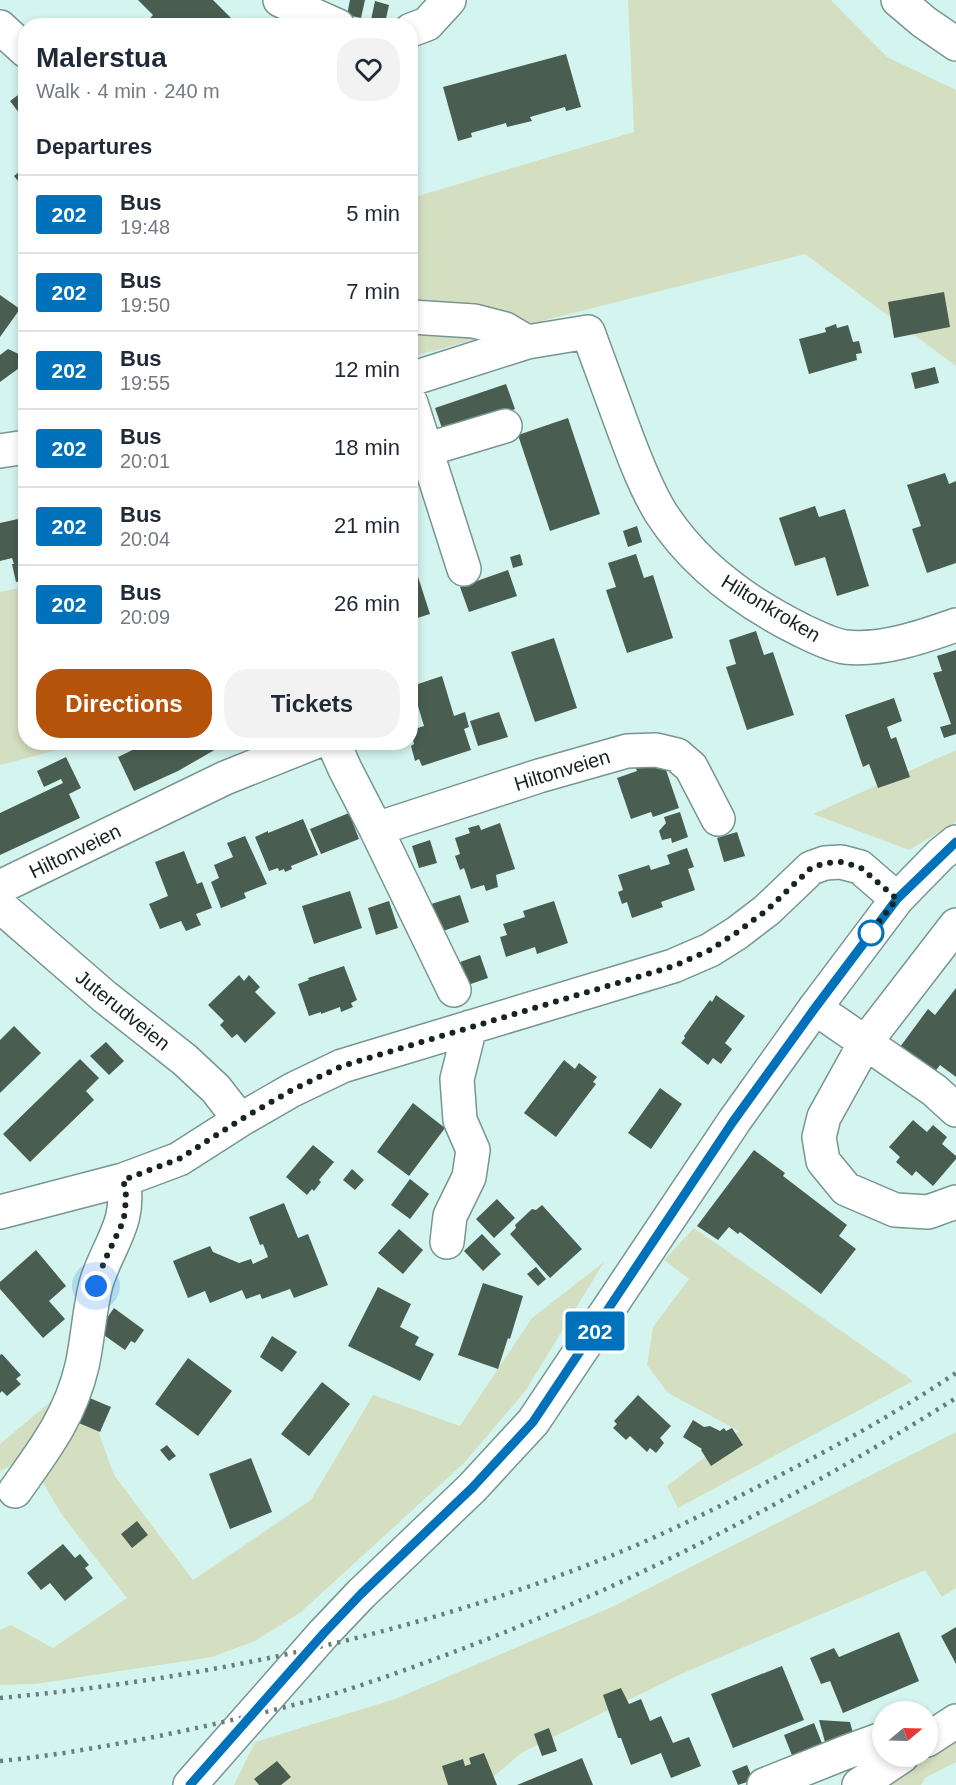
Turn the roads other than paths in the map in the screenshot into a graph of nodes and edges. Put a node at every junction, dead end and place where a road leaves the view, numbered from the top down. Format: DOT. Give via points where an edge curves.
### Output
graph roads {
  1 [pos="280,0"];
  2 [pos="450,0"];
  3 [pos="898,0"];
  4 [pos="320,18"];
  5 [pos="0,27"];
  6 [pos="418,27"];
  7 [pos="18,44"];
  8 [pos="956,44"];
  9 [pos="418,317"];
  10 [pos="527,342"];
  11 [pos="418,376"];
  12 [pos="418,426"];
  13 [pos="505,426"];
  14 [pos="18,448"];
  15 [pos="0,450"];
  16 [pos="425,450"];
  17 [pos="464,568"];
  18 [pos="956,625"];
  19 [pos="295,750"];
  20 [pos="337,750"];
  21 [pos="718,819"];
  22 [pos="376,829"];
  23 [pos="956,842"];
  24 [pos="0,888"];
  25 [pos="897,899"];
  26 [pos="0,906"];
  27 [pos="956,925"];
  28 [pos="454,990"];
  29 [pos="815,1008"];
  30 [pos="470,1027"];
  31 [pos="865,1043"];
  32 [pos="956,1110"];
  33 [pos="240,1120"];
  34 [pos="123,1180"];
  35 [pos="955,1206"];
  36 [pos="0,1212"];
  37 [pos="447,1242"];
  38 [pos="15,1491"];
  39 [pos="956,1713"];
  40 [pos="938,1719"];
  41 [pos="956,1721"];
  42 [pos="938,1733"];
  43 [pos="872,1742"];
  44 [pos="886,1767"];
  45 [pos="190,1785"];
  46 [pos="765,1785"];
  47 [pos="859,1785"];
  1 -- 4 [label="street"];
  2 -- 6 [label="street" via="427,24"];
  3 -- 8 [label="street"];
  5 -- 7 [label="street"];
  9 -- 10 [label="street" via="474,321 505,329"];
  10 -- 11 [label="street"];
  10 -- 18 [label="street, Hiltonkroken" via="588,332 636,462 661,513 703,563 732,589 792,625 844,647 874,647"];
  12 -- 16 [label="street"];
  13 -- 16 [label="street"];
  14 -- 15 [label="street"];
  16 -- 17 [label="street"];
  19 -- 24 [label="street, Hiltonveien" via="225,778"];
  20 -- 22 [label="street"];
  21 -- 22 [label="street, Hiltonveien" via="691,767 677,755 627,750"];
  22 -- 28 [label="street"];
  23 -- 25 [label="street"];
  25 -- 29 [label="street"];
  25 -- 30 [label="street" via="860,867 825,863 811,868 767,910 710,950 674,966"];
  26 -- 33 [label="street, Juterudveien" via="185,1060 216,1089"];
  27 -- 31 [label="street"];
  29 -- 31 [label="street"];
  29 -- 45 [label="street" via="732,1123 533,1422 472,1488 324,1633"];
  30 -- 33 [label="street" via="342,1066"];
  30 -- 37 [label="street" via="457,1079 460,1120 473,1150 469,1176 450,1216"];
  31 -- 32 [label="street" via="934,1090"];
  31 -- 35 [label="street" via="824,1117 819,1137 823,1161 846,1189 896,1210 928,1212"];
  33 -- 34 [label="street" via="179,1159"];
  34 -- 36 [label="street"];
  34 -- 38 [label="street" via="125,1213 96,1286 81,1367 68,1409"];
  39 -- 40 [label="street"];
  41 -- 42 [label="street"];
  43 -- 46 [label="street"];
  44 -- 47 [label="street"];
}
